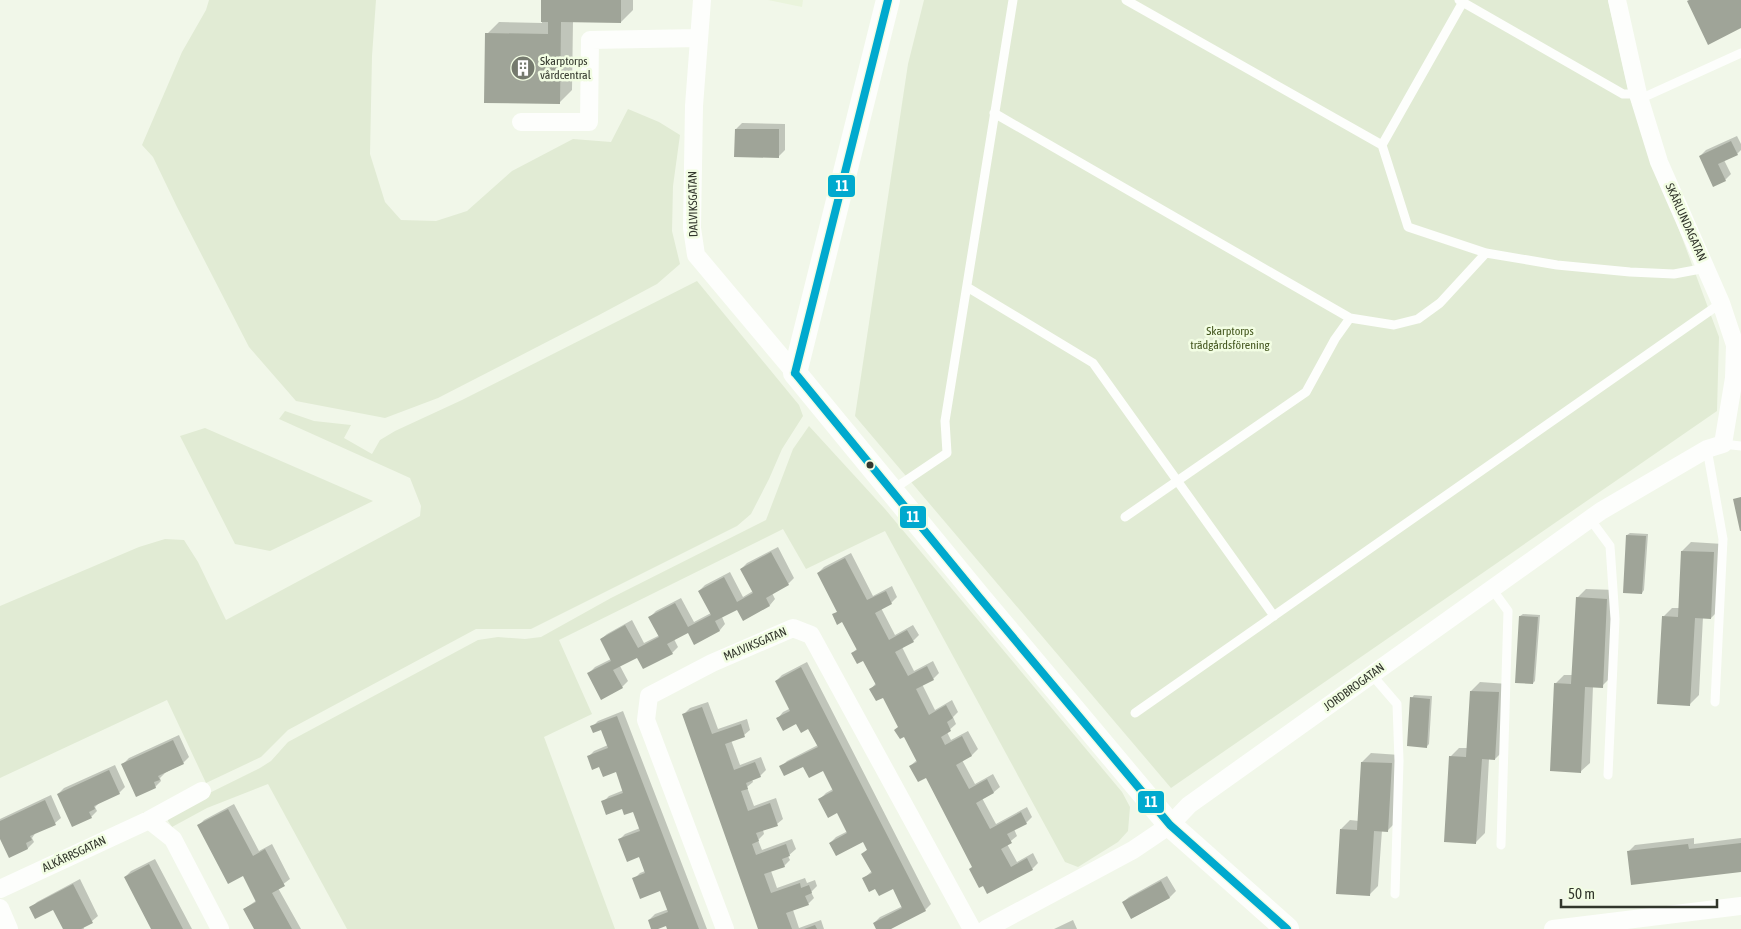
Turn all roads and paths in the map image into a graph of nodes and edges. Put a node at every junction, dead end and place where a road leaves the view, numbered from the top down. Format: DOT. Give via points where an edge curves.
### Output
graph roads {
  1 [pos="702,0"];
  2 [pos="888,0"];
  3 [pos="1013,0"];
  4 [pos="1126,0"];
  5 [pos="1617,0"];
  6 [pos="1462,1"];
  7 [pos="699,38"];
  8 [pos="1741,53"];
  9 [pos="1639,97"];
  10 [pos="994,113"];
  11 [pos="521,122"];
  12 [pos="1382,145"];
  13 [pos="1486,253"];
  14 [pos="1706,268"];
  15 [pos="967,287"];
  16 [pos="1721,303"];
  17 [pos="1350,318"];
  18 [pos="1736,331"];
  19 [pos="796,373"];
  20 [pos="1741,446"];
  21 [pos="1715,447"];
  22 [pos="1178,480"];
  23 [pos="892,490"];
  24 [pos="1125,517"];
  25 [pos="1590,519"];
  26 [pos="1492,589"];
  27 [pos="1274,616"];
  28 [pos="1372,675"];
  29 [pos="1715,702"];
  30 [pos="1135,713"];
  31 [pos="1608,775"];
  32 [pos="202,791"];
  33 [pos="149,820"];
  34 [pos="1170,825"];
  35 [pos="1501,845"];
  36 [pos="0,889"];
  37 [pos="1395,894"];
  38 [pos="1741,906"];
  39 [pos="0,908"];
  40 [pos="9,929"];
  41 [pos="220,929"];
  42 [pos="725,929"];
  43 [pos="972,929"];
  44 [pos="986,929"];
  45 [pos="1287,929"];
  46 [pos="1553,929"];
  1 -- 7 [label="street, DALVIKSGATAN"];
  2 -- 19 [label="street"];
  3 -- 10 [label="lane"];
  4 -- 12 [label="lane"];
  5 -- 9 [label="street, SKÄRLUNDAGATAN"];
  6 -- 9 [label="lane" via="1624,94"];
  6 -- 12 [label="lane"];
  7 -- 11 [label="street" via="590,40 589,122"];
  7 -- 19 [label="street, DALVIKSGATAN" via="692,209 696,255"];
  8 -- 9 [label="lane"];
  9 -- 14 [label="street, SKÄRLUNDAGATAN" via="1659,162"];
  10 -- 15 [label="lane"];
  10 -- 17 [label="lane"];
  12 -- 13 [label="lane" via="1408,227"];
  13 -- 14 [label="lane" via="1557,265 1630,272 1674,274"];
  13 -- 17 [label="lane" via="1440,303 1418,319 1394,324"];
  14 -- 16 [label="street, SKÄRLUNDAGATAN"];
  15 -- 22 [label="lane" via="1093,363"];
  15 -- 23 [label="lane" via="945,421 947,453"];
  16 -- 18 [label="street, SKÄRLUNDAGATAN"];
  16 -- 27 [label="lane"];
  17 -- 22 [label="lane" via="1306,392"];
  18 -- 21 [label="street, SKÄRLUNDAGATAN" via="1734,378"];
  19 -- 23 [label="street, DALVIKSGATAN"];
  20 -- 21 [label="lane"];
  21 -- 25 [label="street, JORDBROGATAN"];
  21 -- 29 [label="lane" via="1723,539"];
  22 -- 24 [label="lane"];
  22 -- 27 [label="lane"];
  23 -- 34 [label="street, DALVIKSGATAN"];
  25 -- 26 [label="street, JORDBROGATAN"];
  25 -- 31 [label="lane" via="1610,546 1615,620"];
  26 -- 28 [label="street, JORDBROGATAN"];
  26 -- 35 [label="lane" via="1508,611"];
  27 -- 30 [label="lane"];
  28 -- 34 [label="street, JORDBROGATAN" via="1189,805"];
  28 -- 37 [label="lane" via="1397,704 1399,761"];
  32 -- 33 [label="street, ALKÄRRSGATAN"];
  33 -- 36 [label="street, ALKÄRRSGATAN"];
  33 -- 41 [label="street" via="173,839"];
  34 -- 44 [label="street, JORDBROGATAN" via="1133,850"];
  34 -- 45 [label="street, DALVIKSGATAN"];
  38 -- 46 [label="street"];
  39 -- 40 [label="street"];
  42 -- 43 [label="street, MAJVIKSGATAN" via="646,720 650,696 712,662 793,628 811,635"];
}
